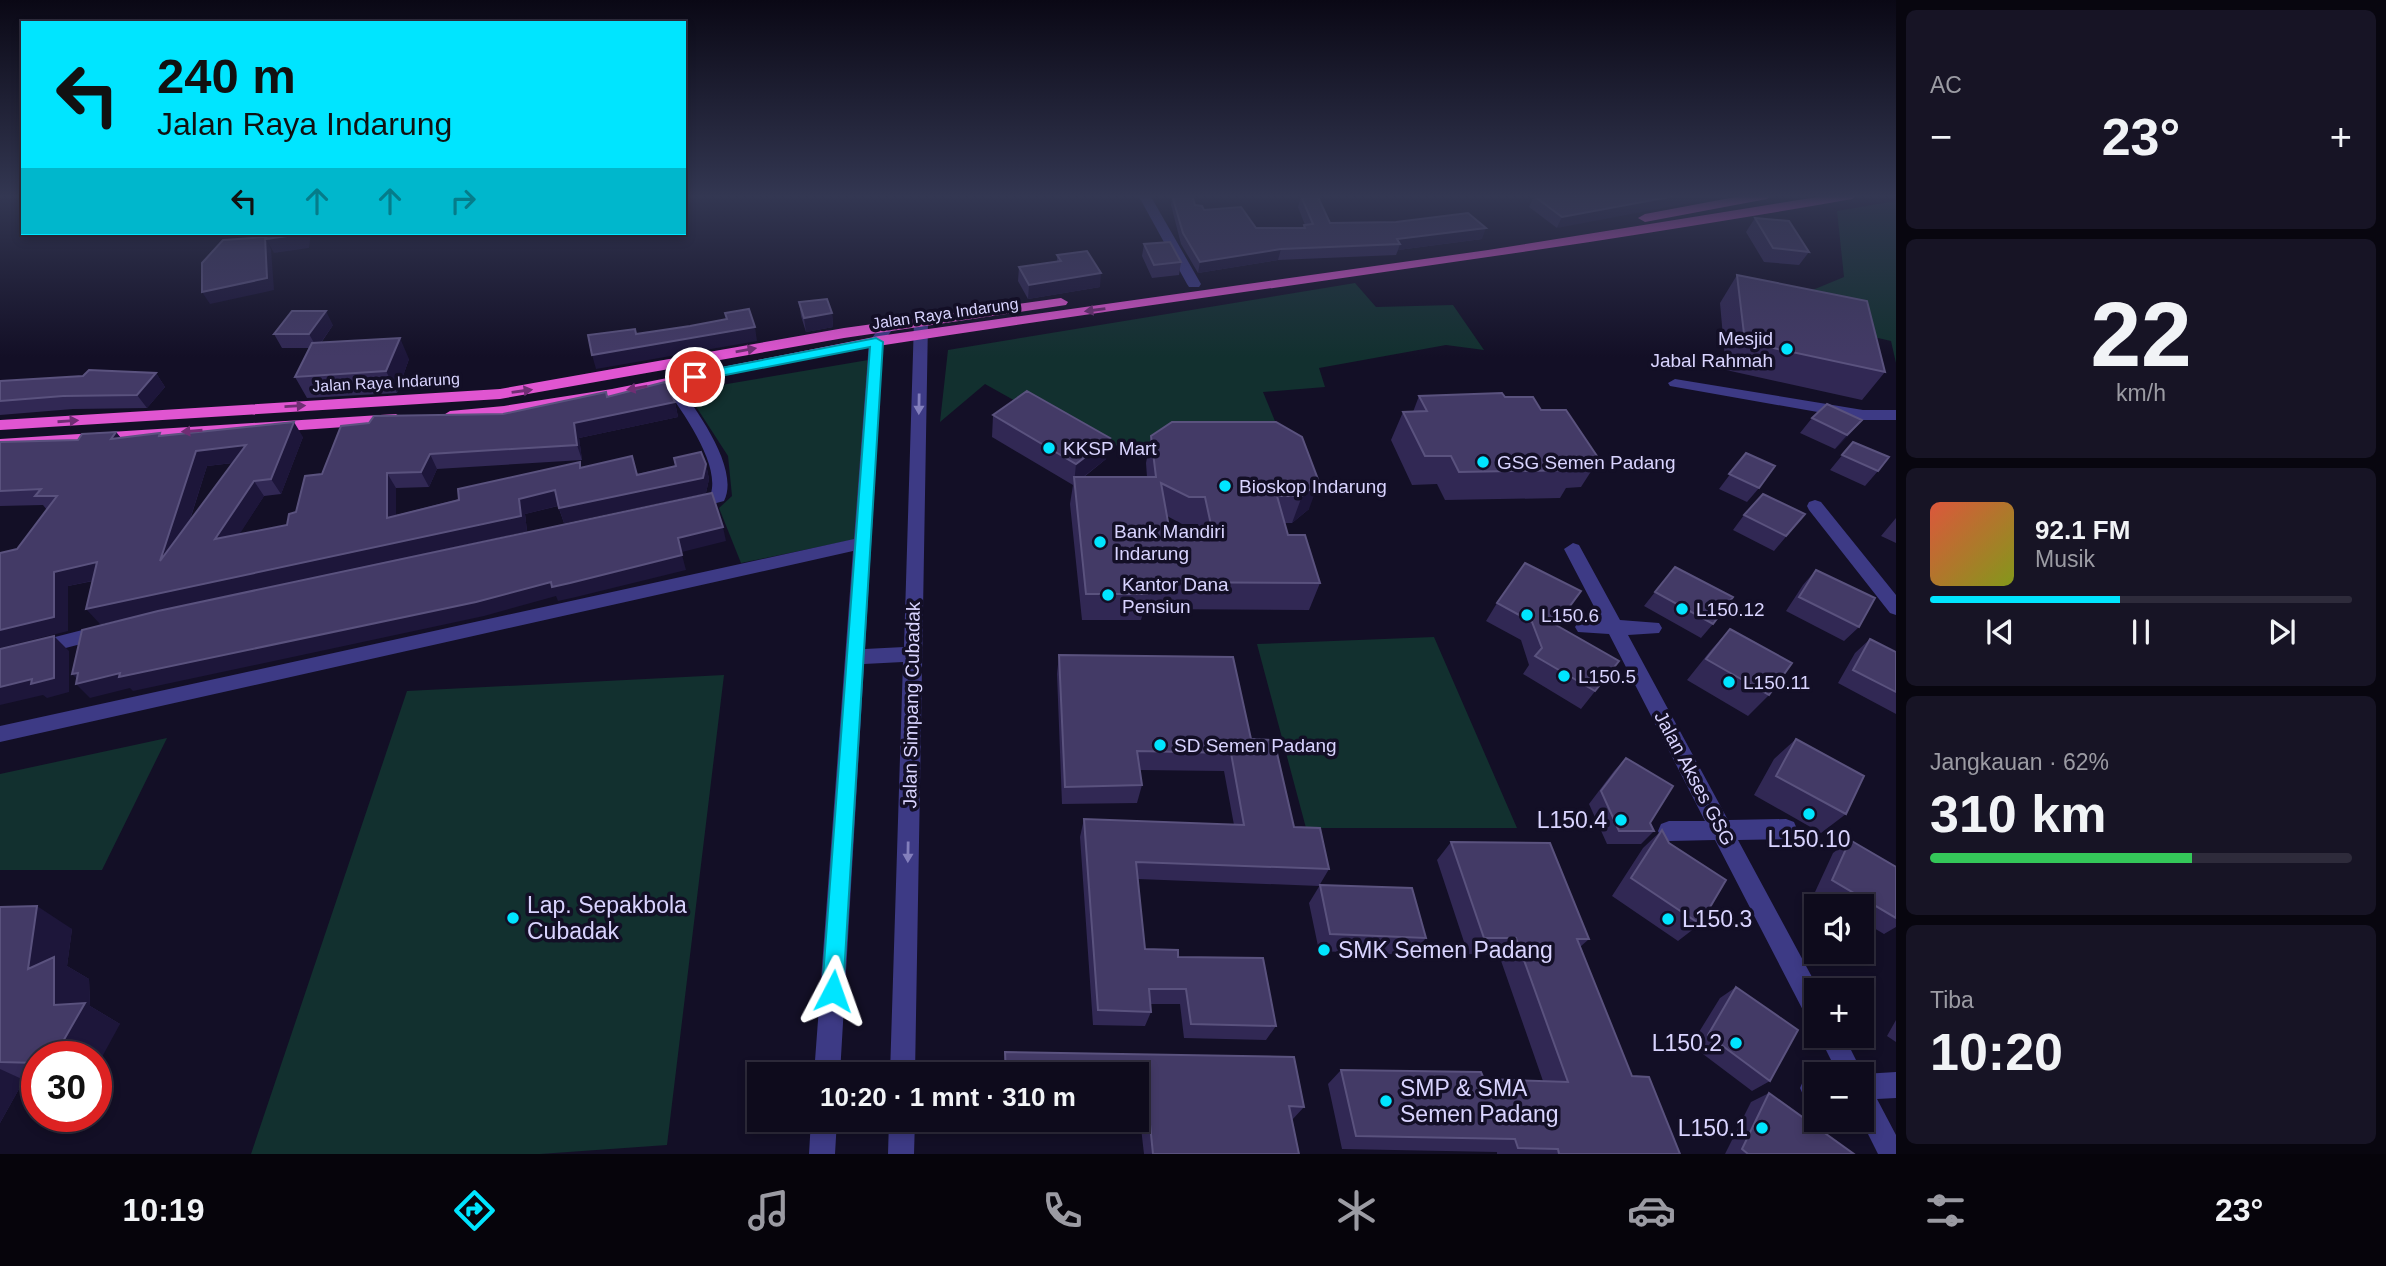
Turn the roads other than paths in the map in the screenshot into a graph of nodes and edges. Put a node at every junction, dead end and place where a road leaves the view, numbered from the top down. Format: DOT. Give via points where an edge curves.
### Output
graph roads {
  1 [pos="1174,249"];
  2 [pos="1434,249"];
  3 [pos="1509,249"];
  4 [pos="1194,284"];
  5 [pos="921,328"];
  6 [pos="882,334"];
  7 [pos="669,382"];
  8 [pos="1675,383"];
  9 [pos="246,409"];
  10 [pos="1896,415"];
  11 [pos="0,425"];
  12 [pos="235,428"];
  13 [pos="0,444"];
  14 [pos="1815,506"];
  15 [pos="671,508"];
  16 [pos="863,543"];
  17 [pos="1573,548"];
  18 [pos="1896,608"];
  19 [pos="1584,627"];
  20 [pos="1614,627"];
  21 [pos="120,628"];
  22 [pos="1653,628"];
  23 [pos="913,654"];
  24 [pos="856,657"];
  25 [pos="0,658"];
  26 [pos="0,734"];
  27 [pos="1787,829"];
  28 [pos="1669,831"];
  29 [pos="1724,831"];
  30 [pos="1804,986"];
  31 [pos="828,1062"];
  32 [pos="903,1062"];
  33 [pos="1896,1085"];
  34 [pos="1874,1086"];
  35 [pos="1874,1119"];
  36 [pos="823,1132"];
  37 [pos="902,1132"];
  38 [pos="822,1154"];
  39 [pos="901,1154"];
  40 [pos="1892,1154"];
  1 -- 4 [label="street"];
  2 -- 4 [label="highway, Jalan Raya Indarung"];
  3 -- 5 [label="highway, Jalan Raya Indarung, one-way"];
  4 -- 5 [label="highway, Jalan Raya Indarung"];
  5 -- 6 [label="highway, Jalan Raya Indarung"];
  5 -- 23 [label="street, Jalan Simpang Cubadak, one-way"];
  6 -- 7 [label="highway, Jalan Raya Indarung"];
  9 -- 6 [label="highway, Jalan Raya Indarung, one-way" via="500,394"];
  6 -- 16 [label="street"];
  7 -- 12 [label="highway, Jalan Raya Indarung, one-way" via="522,409"];
  7 -- 15 [label="street" via="710,444 721,492 712,499"];
  8 -- 10 [label="street" via="1863,415"];
  11 -- 9 [label="highway, Jalan Raya Indarung, one-way"];
  9 -- 12 [label="highway"];
  12 -- 13 [label="highway, Jalan Raya Indarung, one-way"];
  14 -- 18 [label="street"];
  16 -- 24 [label="street"];
  16 -- 26 [label="street"];
  17 -- 20 [label="street, Jalan Akses GSG"];
  19 -- 20 [label="street"];
  20 -- 22 [label="street"];
  20 -- 29 [label="street, Jalan Akses GSG"];
  21 -- 25 [label="street"];
  23 -- 24 [label="street"];
  23 -- 32 [label="street, Jalan Simpang Cubadak, one-way"];
  24 -- 31 [label="street"];
  27 -- 29 [label="street"];
  28 -- 29 [label="street"];
  29 -- 30 [label="street, Jalan Akses GSG"];
  33 -- 34 [label="street"];
  35 -- 40 [label="street"];
  36 -- 38 [label="street"];
  37 -- 39 [label="street"];
}
